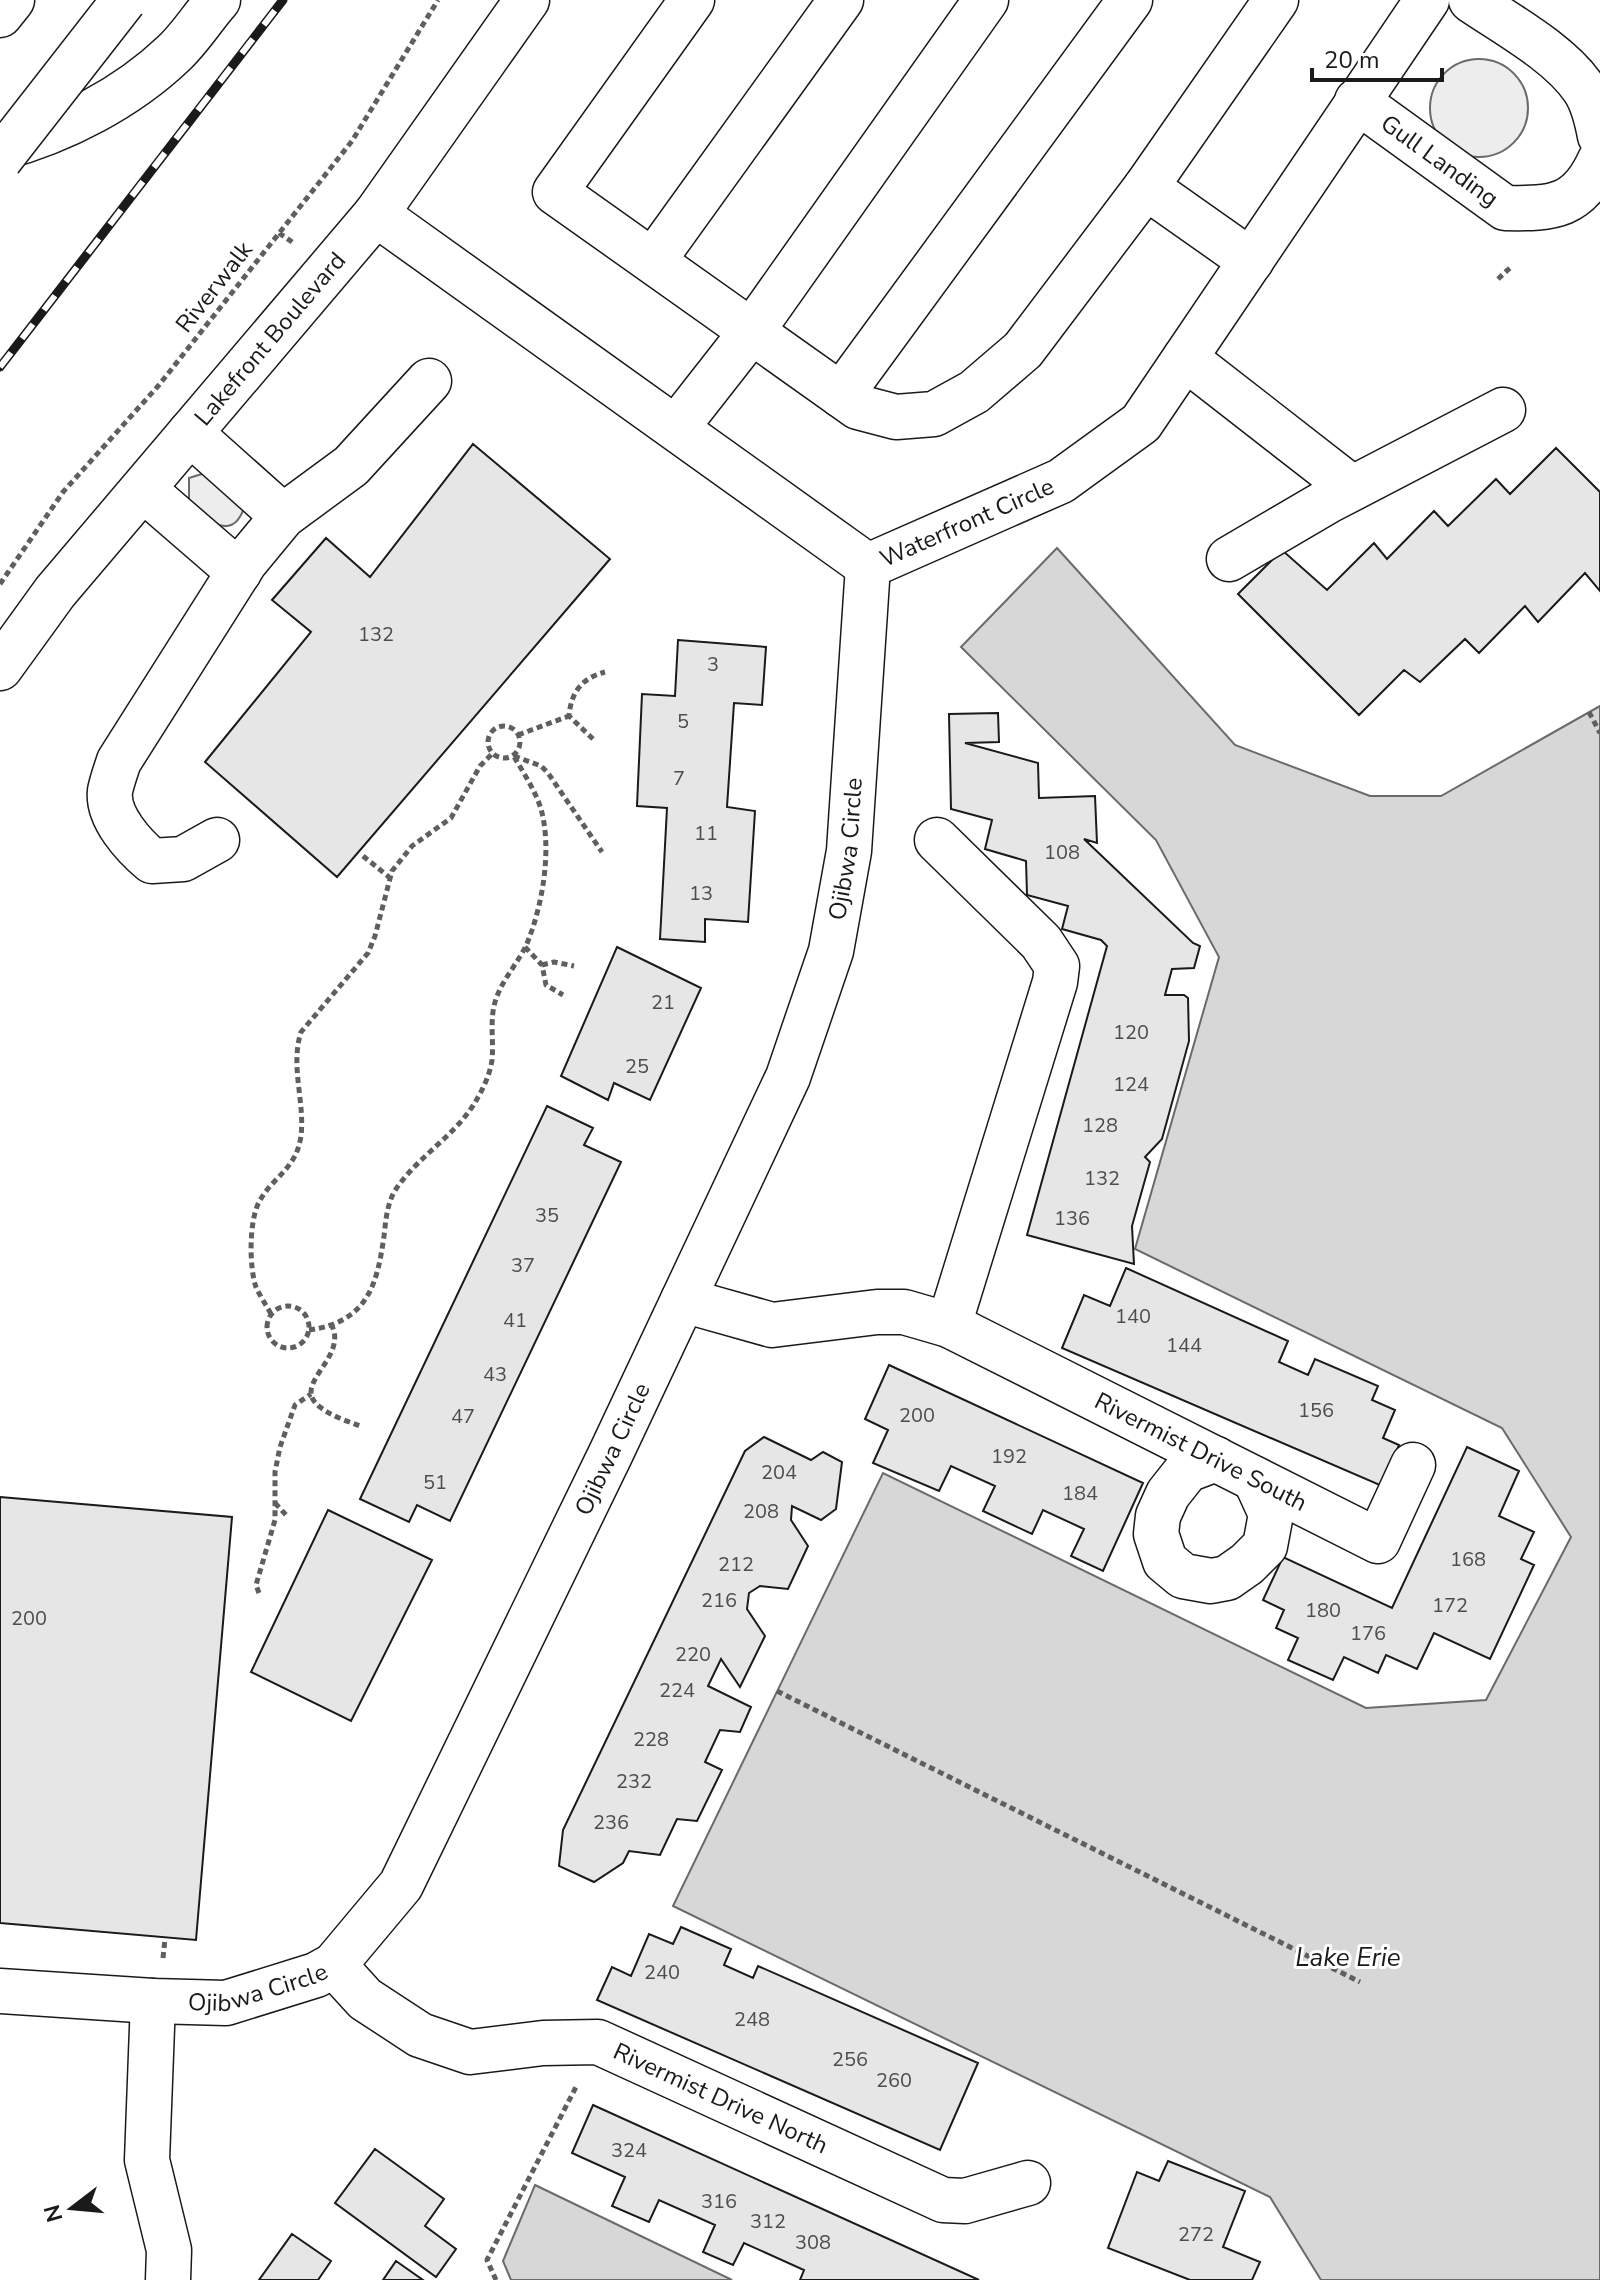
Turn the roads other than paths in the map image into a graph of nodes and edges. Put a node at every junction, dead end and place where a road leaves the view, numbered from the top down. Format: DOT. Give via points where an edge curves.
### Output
graph roads {
  1 [pos="12,0"];
  2 [pos="124,0"];
  3 [pos="218,0"];
  4 [pos="527,0"];
  5 [pos="692,0"];
  6 [pos="841,0"];
  7 [pos="986,0"];
  8 [pos="1130,0"];
  9 [pos="1276,0"];
  10 [pos="1427,0"];
  11 [pos="1471,0"];
  12 [pos="0,15"];
  13 [pos="1357,101"];
  14 [pos="1600,136"];
  15 [pos="0,148"];
  16 [pos="0,159"];
  17 [pos="1600,160"];
  18 [pos="1146,187"];
  19 [pos="376,214"];
  20 [pos="653,261"];
  21 [pos="1251,261"];
  22 [pos="752,331"];
  23 [pos="1185,358"];
  24 [pos="429,381"];
  25 [pos="841,395"];
  26 [pos="1503,410"];
  27 [pos="676,428"];
  28 [pos="190,433"];
  29 [pos="1352,488"];
  30 [pos="143,489"];
  31 [pos="283,516"];
  32 [pos="1229,559"];
  33 [pos="868,566"];
  34 [pos="239,572"];
  35 [pos="0,668"];
  36 [pos="217,840"];
  37 [pos="937,840"];
  38 [pos="683,1300"];
  39 [pos="949,1325"];
  40 [pos="1216,1459"];
  41 [pos="1413,1465"];
  42 [pos="1255,1479"];
  43 [pos="334,1965"];
  44 [pos="0,1991"];
  45 [pos="153,2001"];
  46 [pos="1028,2183"];
  47 [pos="168,2280"];
  1 -- 12 [label="main road"];
  2 -- 16 [label="main road, bridge"];
  3 -- 15 [label="main road" via="174,53 130,88 87,115"];
  4 -- 19 [label="main road, Lakefront Boulevard"];
  5 -- 20 [label="main road" via="555,192"];
  6 -- 20 [label="main road"];
  7 -- 22 [label="main road"];
  8 -- 25 [label="main road"];
  9 -- 18 [label="main road"];
  10 -- 13 [label="main road, Waterfront Circle"];
  11 -- 14 [label="main road" via="1559,62 1584,89"];
  13 -- 17 [label="main road, Gull Landing" via="1505,208 1536,209 1573,199"];
  13 -- 21 [label="main road, Waterfront Circle"];
  18 -- 21 [label="main road"];
  18 -- 25 [label="main road" via="1023,350 974,392 934,414 896,417 858,407"];
  19 -- 27 [label="main road, Waterfront Circle"];
  19 -- 28 [label="main road, Lakefront Boulevard"];
  20 -- 22 [label="main road"];
  21 -- 23 [label="main road, Waterfront Circle"];
  22 -- 25 [label="main road"];
  22 -- 27 [label="main road"];
  23 -- 29 [label="main road"];
  23 -- 33 [label="main road, Waterfront Circle" via="1141,423 1061,481"];
  24 -- 31 [label="main road" via="351,466"];
  26 -- 29 [label="main road"];
  27 -- 33 [label="main road, Waterfront Circle"];
  28 -- 30 [label="main road, Lakefront Boulevard"];
  28 -- 31 [label="main road"];
  29 -- 32 [label="main road"];
  30 -- 34 [label="main road"];
  30 -- 35 [label="main road, Lakefront Boulevard" via="55,592"];
  31 -- 34 [label="main road"];
  33 -- 38 [label="main road, Ojibwa Circle" via="849,851 831,951 788,1077"];
  34 -- 36 [label="main road" via="119,761 110,794 119,823 152,861 183,859"];
  37 -- 39 [label="main road" via="1041,942 1057,966"];
  38 -- 39 [label="main road, Rivermist Drive South" via="772,1325 877,1312 904,1312"];
  38 -- 43 [label="main road, Ojibwa Circle" via="401,1885"];
  39 -- 40 [label="main road, Rivermist Drive South"];
  40 -- 42 [label="main road, Rivermist Drive South"];
  40 -- 42 [label="main road" via="1187,1470 1158,1516 1156,1534 1165,1561 1183,1576 1227,1578 1265,1546 1271,1514"];
  41 -- 42 [label="main road, Rivermist Drive South" via="1378,1541"];
  43 -- 45 [label="main road, Ojibwa Circle" via="226,2003"];
  43 -- 46 [label="main road, Rivermist Drive North" via="365,1999 420,2035 470,2052 598,2042 943,2200 965,2201"];
  44 -- 45 [label="main road, Ojibwa Circle"];
  45 -- 47 [label="main road" via="147,2160 169,2250"];
}
